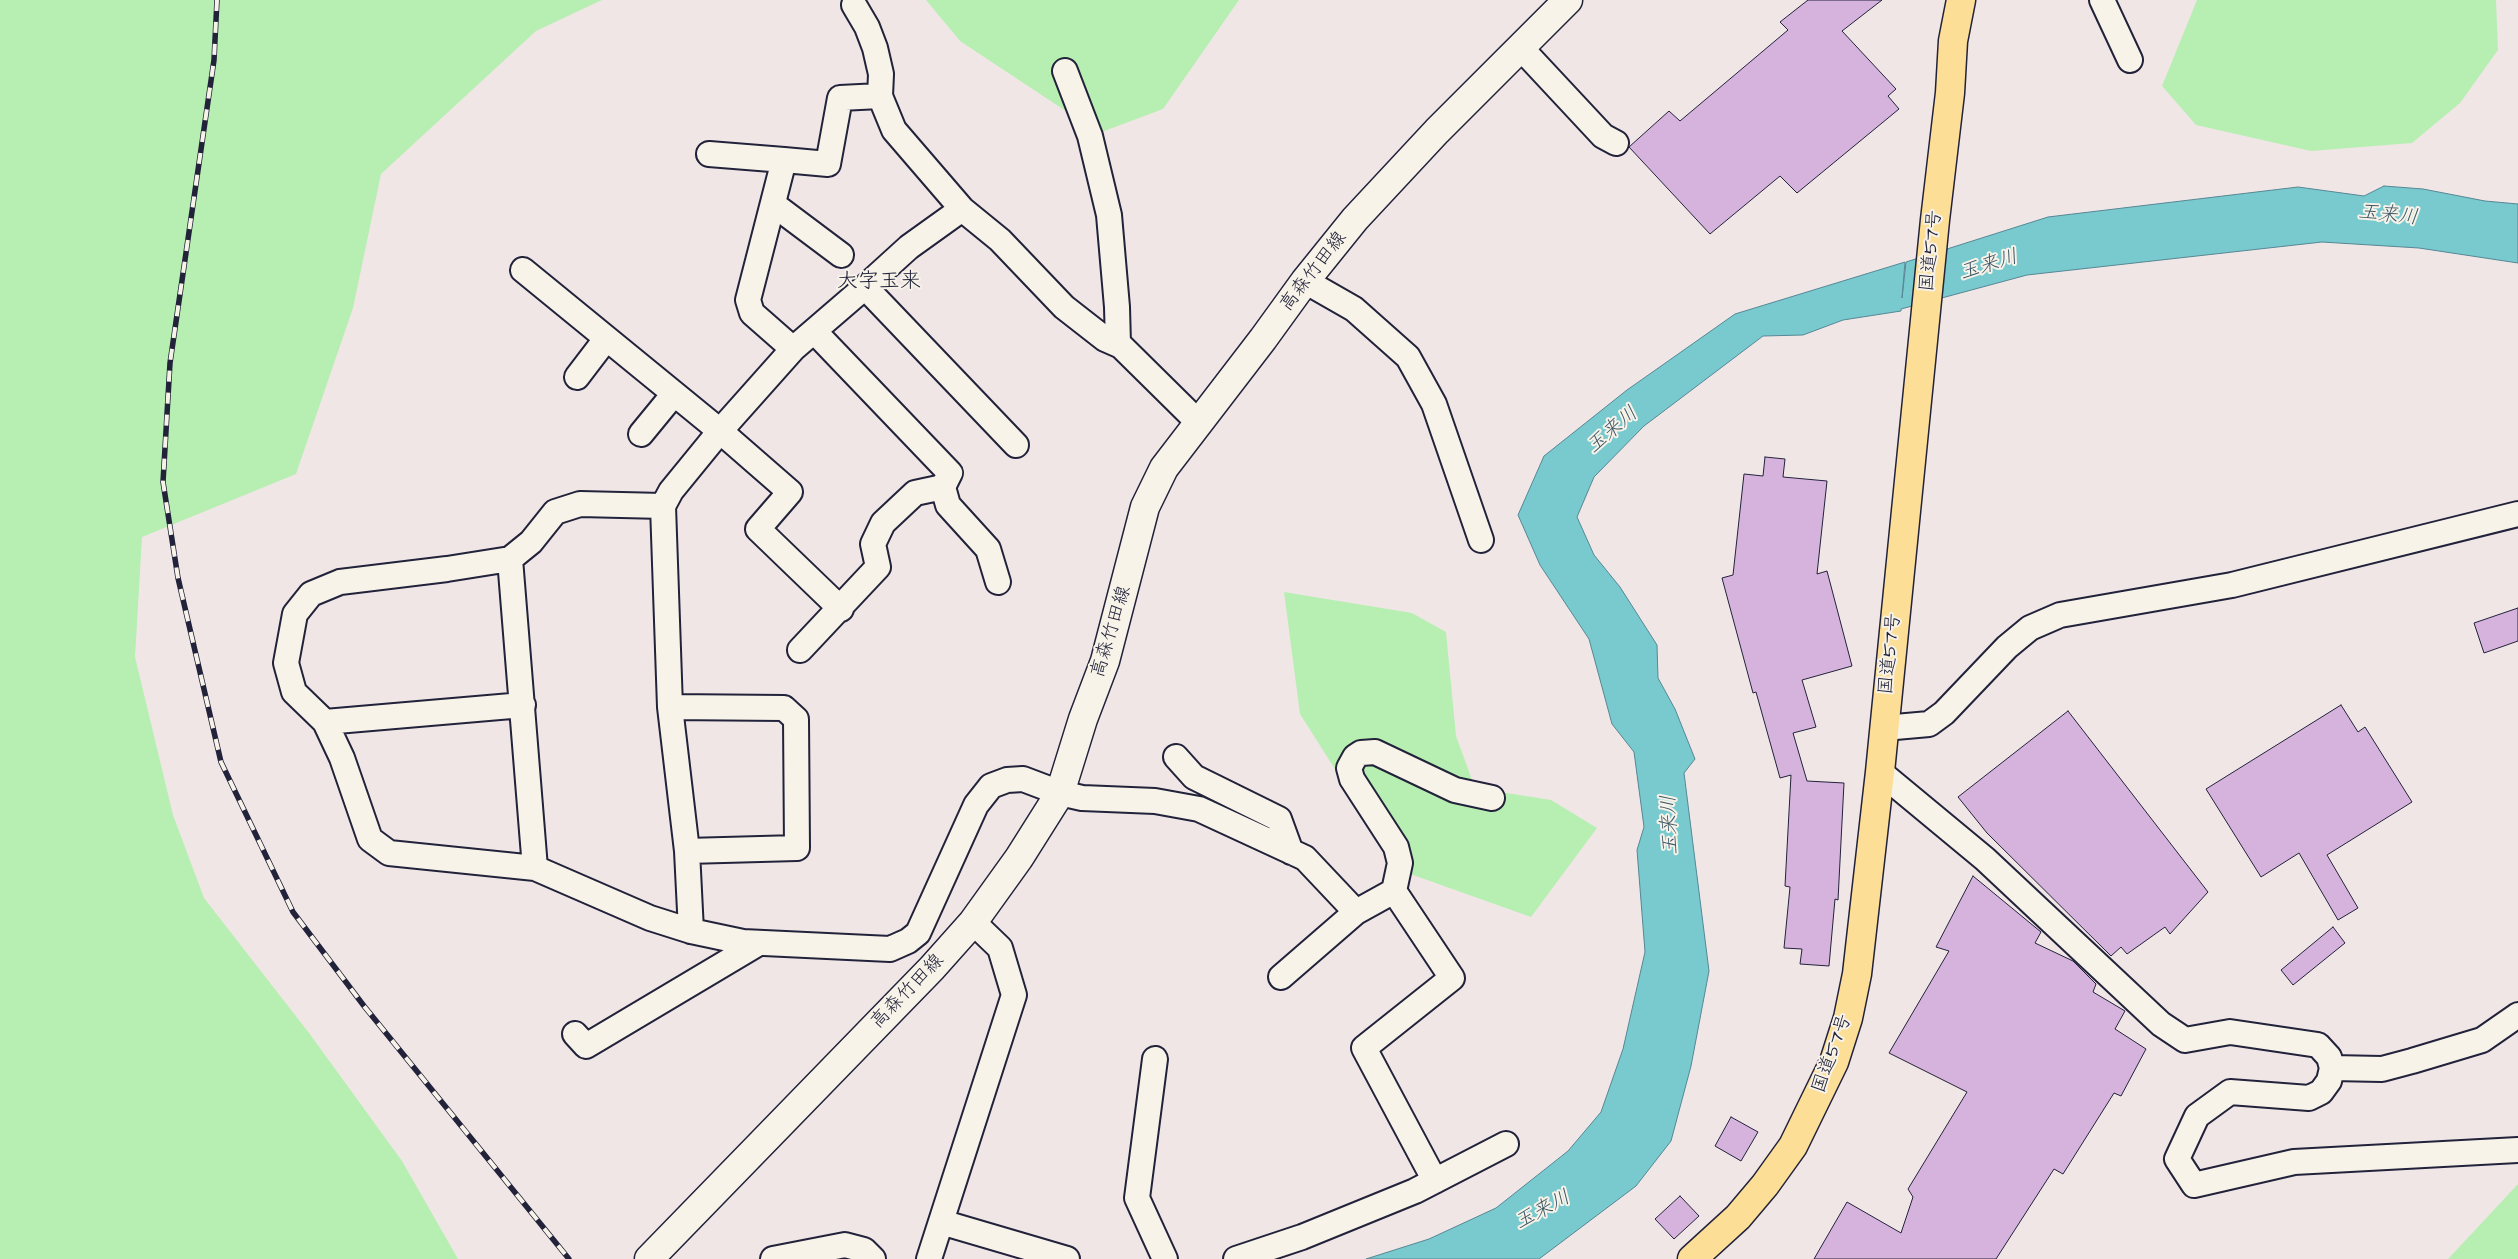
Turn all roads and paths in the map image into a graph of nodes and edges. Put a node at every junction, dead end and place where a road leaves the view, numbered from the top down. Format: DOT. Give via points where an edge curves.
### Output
graph roads {
  1 [pos="1568,0"];
  2 [pos="1961,0"];
  3 [pos="2102,0"];
  4 [pos="854,5"];
  5 [pos="1520,48"];
  6 [pos="2130,60"];
  7 [pos="1065,71"];
  8 [pos="880,96"];
  9 [pos="1616,143"];
  10 [pos="709,154"];
  11 [pos="784,160"];
  12 [pos="773,204"];
  13 [pos="962,209"];
  14 [pos="841,255"];
  15 [pos="522,270"];
  16 [pos="1305,281"];
  17 [pos="865,287"];
  18 [pos="814,331"];
  19 [pos="606,339"];
  20 [pos="1118,344"];
  21 [pos="793,348"];
  22 [pos="577,377"];
  23 [pos="674,395"];
  24 [pos="1199,423"];
  25 [pos="720,431"];
  26 [pos="642,434"];
  27 [pos="1016,445"];
  28 [pos="943,487"];
  29 [pos="663,506"];
  30 [pos="2518,514"];
  31 [pos="1481,540"];
  32 [pos="510,559"];
  33 [pos="998,582"];
  34 [pos="841,609"];
  35 [pos="800,650"];
  36 [pos="523,704"];
  37 [pos="670,707"];
  38 [pos="325,722"];
  39 [pos="1884,728"];
  40 [pos="1176,758"];
  41 [pos="1880,772"];
  42 [pos="1060,793"];
  43 [pos="1492,798"];
  44 [pos="687,851"];
  45 [pos="1291,852"];
  46 [pos="534,868"];
  47 [pos="1394,891"];
  48 [pos="1356,912"];
  49 [pos="973,922"];
  50 [pos="691,931"];
  51 [pos="759,943"];
  52 [pos="1282,977"];
  53 [pos="2518,1015"];
  54 [pos="575,1034"];
  55 [pos="1155,1058"];
  56 [pos="2332,1068"];
  57 [pos="1506,1144"];
  58 [pos="2518,1150"];
  59 [pos="1434,1181"];
  60 [pos="941,1222"];
  61 [pos="649,1259"];
  62 [pos="773,1259"];
  63 [pos="873,1259"];
  64 [pos="929,1259"];
  65 [pos="1067,1259"];
  66 [pos="1165,1259"];
  67 [pos="1236,1259"];
  68 [pos="1692,1259"];
  1 -- 5 [label="main road, 高森竹田線"];
  2 -- 39 [label="highway, 国道57号" via="1952,41 1950,93"];
  3 -- 6 [label="street"];
  4 -- 8 [label="street" via="875,48 881,74"];
  5 -- 9 [label="street" via="1603,136"];
  5 -- 16 [label="main road, 高森竹田線" via="1355,219"];
  7 -- 20 [label="street" via="1090,136 1109,215"];
  8 -- 11 [label="street" via="840,98 828,164"];
  8 -- 13 [label="street" via="894,130"];
  10 -- 11 [label="street"];
  11 -- 12 [label="street"];
  12 -- 14 [label="street"];
  12 -- 21 [label="street" via="748,300 752,313"];
  13 -- 17 [label="street" via="909,247"];
  13 -- 20 [label="street" via="1000,240 1064,307 1105,339"];
  15 -- 19 [label="street"];
  16 -- 24 [label="main road, 高森竹田線"];
  16 -- 31 [label="street" via="1354,310 1408,357 1434,404"];
  17 -- 18 [label="street"];
  17 -- 27 [label="street"];
  18 -- 21 [label="street"];
  18 -- 28 [label="street" via="950,474"];
  19 -- 22 [label="street"];
  19 -- 23 [label="street"];
  20 -- 24 [label="street"];
  21 -- 25 [label="street"];
  23 -- 25 [label="street"];
  23 -- 26 [label="street"];
  24 -- 42 [label="main road, 高森竹田線" via="1164,468 1145,507 1105,661"];
  25 -- 29 [label="street" via="671,491"];
  25 -- 34 [label="street" via="790,492 758,529"];
  28 -- 33 [label="street" via="948,505 988,549"];
  28 -- 34 [label="street" via="914,493 883,523 873,544 878,567"];
  29 -- 32 [label="street" via="580,504 555,512 531,542"];
  29 -- 37 [label="street"];
  30 -- 39 [label="street" via="2232,585 2060,615 2030,628 2007,647 1944,714 1929,724"];
  32 -- 36 [label="street"];
  32 -- 38 [label="street" via="340,582 311,594 295,614 286,663 294,692"];
  34 -- 35 [label="street"];
  36 -- 38 [label="street"];
  36 -- 46 [label="street"];
  37 -- 44 [label="street"];
  37 -- 44 [label="street" via="784,708 796,719 797,848"];
  38 -- 46 [label="street" via="342,758 370,839 389,853"];
  39 -- 41 [label="highway, 国道57号"];
  40 -- 45 [label="street" via="1194,777 1279,819"];
  41 -- 56 [label="street" via="1985,859 2161,1024 2185,1040 2230,1032 2293,1040 2318,1045 2329,1057"];
  41 -- 68 [label="highway, 国道57号" via="1857,974 1834,1062 1792,1146 1765,1185 1738,1217"];
  42 -- 45 [label="street" via="1082,798 1155,801 1199,808"];
  42 -- 49 [label="main road, 高森竹田線"];
  42 -- 51 [label="street" via="1023,779 991,786 976,805 925,921 908,941 890,949"];
  43 -- 47 [label="street" via="1455,790 1375,752 1355,757 1349,768 1352,780 1396,847 1400,863"];
  44 -- 50 [label="street"];
  45 -- 48 [label="street" via="1306,858"];
  46 -- 50 [label="street" via="650,918"];
  47 -- 48 [label="street"];
  47 -- 59 [label="street" via="1452,978 1364,1048"];
  48 -- 52 [label="street"];
  49 -- 60 [label="street" via="1000,948 1014,995"];
  49 -- 61 [label="main road, 高森竹田線"];
  50 -- 51 [label="street"];
  51 -- 54 [label="street" via="586,1046"];
  53 -- 56 [label="street" via="2482,1040 2412,1061 2382,1069"];
  55 -- 66 [label="street" via="1137,1198"];
  56 -- 58 [label="street" via="2329,1081 2321,1092 2309,1098 2230,1092 2197,1116 2177,1159 2194,1185 2294,1162"];
  57 -- 59 [label="street"];
  59 -- 67 [label="street" via="1302,1237"];
  60 -- 64 [label="street"];
  60 -- 65 [label="street"];
  62 -- 63 [label="street" via="845,1245 864,1250"];
}
